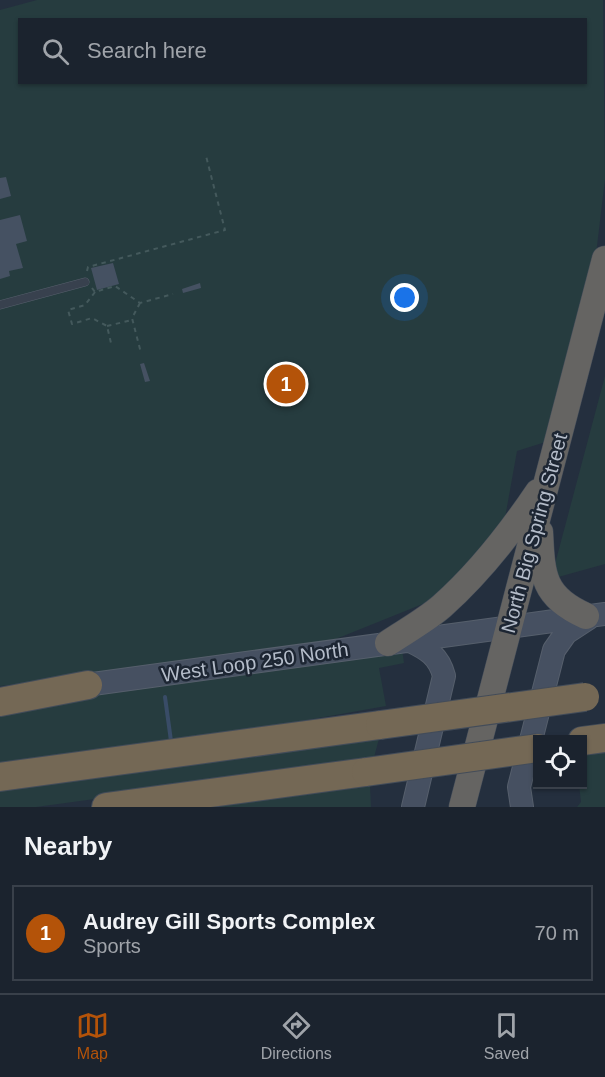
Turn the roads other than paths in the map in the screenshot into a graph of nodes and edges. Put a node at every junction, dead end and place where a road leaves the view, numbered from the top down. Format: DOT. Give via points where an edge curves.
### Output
graph roads {
  1 [pos="605,259"];
  2 [pos="85,282"];
  3 [pos="0,305"];
  4 [pos="548,477"];
  5 [pos="540,510"];
  6 [pos="596,615"];
  7 [pos="510,626"];
  8 [pos="399,642"];
  9 [pos="88,685"];
  10 [pos="595,696"];
  11 [pos="0,699"];
  12 [pos="605,738"];
  13 [pos="587,740"];
  14 [pos="533,749"];
  15 [pos="0,777"];
  16 [pos="106,807"];
  17 [pos="413,807"];
  18 [pos="462,807"];
  19 [pos="522,807"];
  1 -- 4 [label="highway, North Big Spring Street"];
  2 -- 3 [label="lane"];
  4 -- 5 [label="highway, North Big Spring Street"];
  4 -- 8 [label="highway" via="521,517 464,584"];
  5 -- 6 [label="highway" via="543,561 550,588 565,607"];
  5 -- 7 [label="highway, North Big Spring Street"];
  6 -- 7 [label="main road, West Loop 250 North"];
  6 -- 19 [label="main road" via="572,628 554,650 519,787"];
  7 -- 8 [label="main road, West Loop 250 North"];
  7 -- 18 [label="highway, North Big Spring Street"];
  8 -- 9 [label="main road, West Loop 250 North"];
  8 -- 17 [label="main road" via="425,647 444,676"];
  9 -- 11 [label="highway"];
  10 -- 15 [label="highway, bridge"];
  12 -- 13 [label="highway"];
  14 -- 16 [label="highway, bridge"];
}
